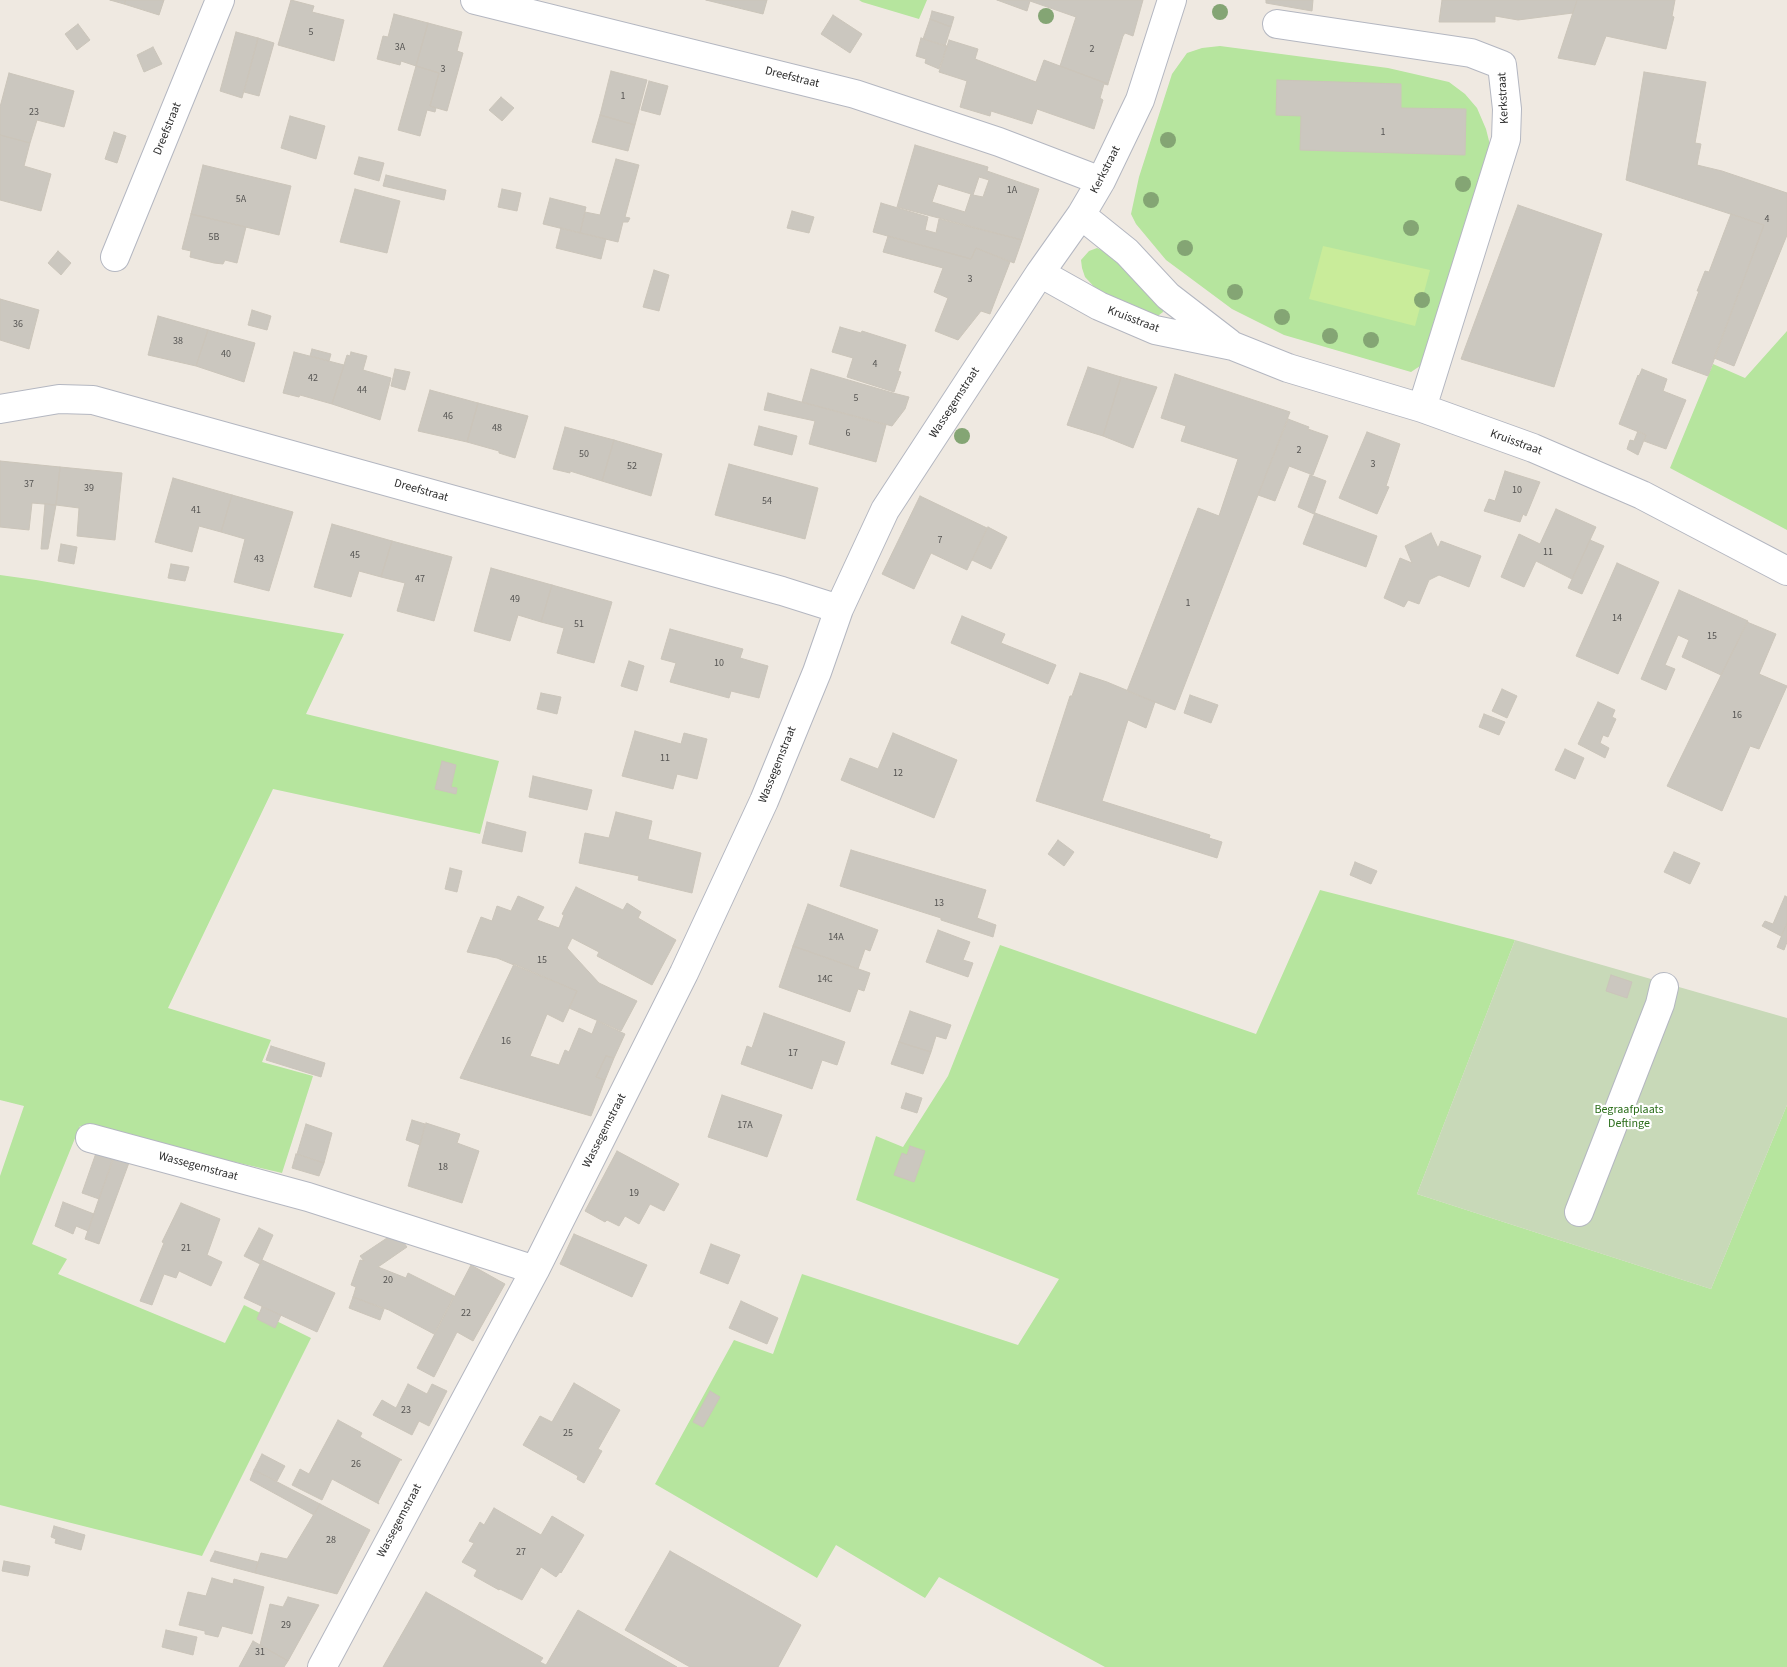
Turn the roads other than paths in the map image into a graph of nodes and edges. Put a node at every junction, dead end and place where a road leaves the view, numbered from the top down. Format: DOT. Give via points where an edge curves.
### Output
graph roads {
  1 [pos="220,0"];
  2 [pos="475,0"];
  3 [pos="1172,0"];
  4 [pos="1277,24"];
  5 [pos="1101,181"];
  6 [pos="1081,215"];
  7 [pos="115,258"];
  8 [pos="1040,273"];
  9 [pos="1233,346"];
  10 [pos="1422,408"];
  11 [pos="0,409"];
  12 [pos="1787,571"];
  13 [pos="839,610"];
  14 [pos="1664,987"];
  15 [pos="90,1138"];
  16 [pos="1579,1212"];
  17 [pos="535,1270"];
  18 [pos="322,1667"];
  1 -- 7 [label="street, Dreefstraat"];
  2 -- 5 [label="street, Dreefstraat" via="855,94 999,142"];
  3 -- 5 [label="street, Kerkstraat" via="1140,100"];
  4 -- 10 [label="street, Kerkstraat" via="1471,53 1502,65 1507,109 1506,139"];
  5 -- 6 [label="street, Kerkstraat"];
  6 -- 8 [label="street, Kerkstraat"];
  6 -- 9 [label="street, Kruisstraat" via="1126,252 1168,296"];
  8 -- 9 [label="street, Kruisstraat" via="1098,306 1154,330"];
  8 -- 13 [label="street, Wassegemstraat" via="885,510"];
  9 -- 10 [label="street, Kruisstraat" via="1288,368"];
  10 -- 12 [label="street, Kruisstraat" via="1534,448 1642,495"];
  11 -- 13 [label="street, Dreefstraat" via="59,399 93,400 782,591"];
  13 -- 17 [label="street, Wassegemstraat" via="764,801 684,973"];
  14 -- 16 [label="street"];
  15 -- 17 [label="street, Wassegemstraat" via="308,1197"];
  17 -- 18 [label="street, Wassegemstraat"];
}
